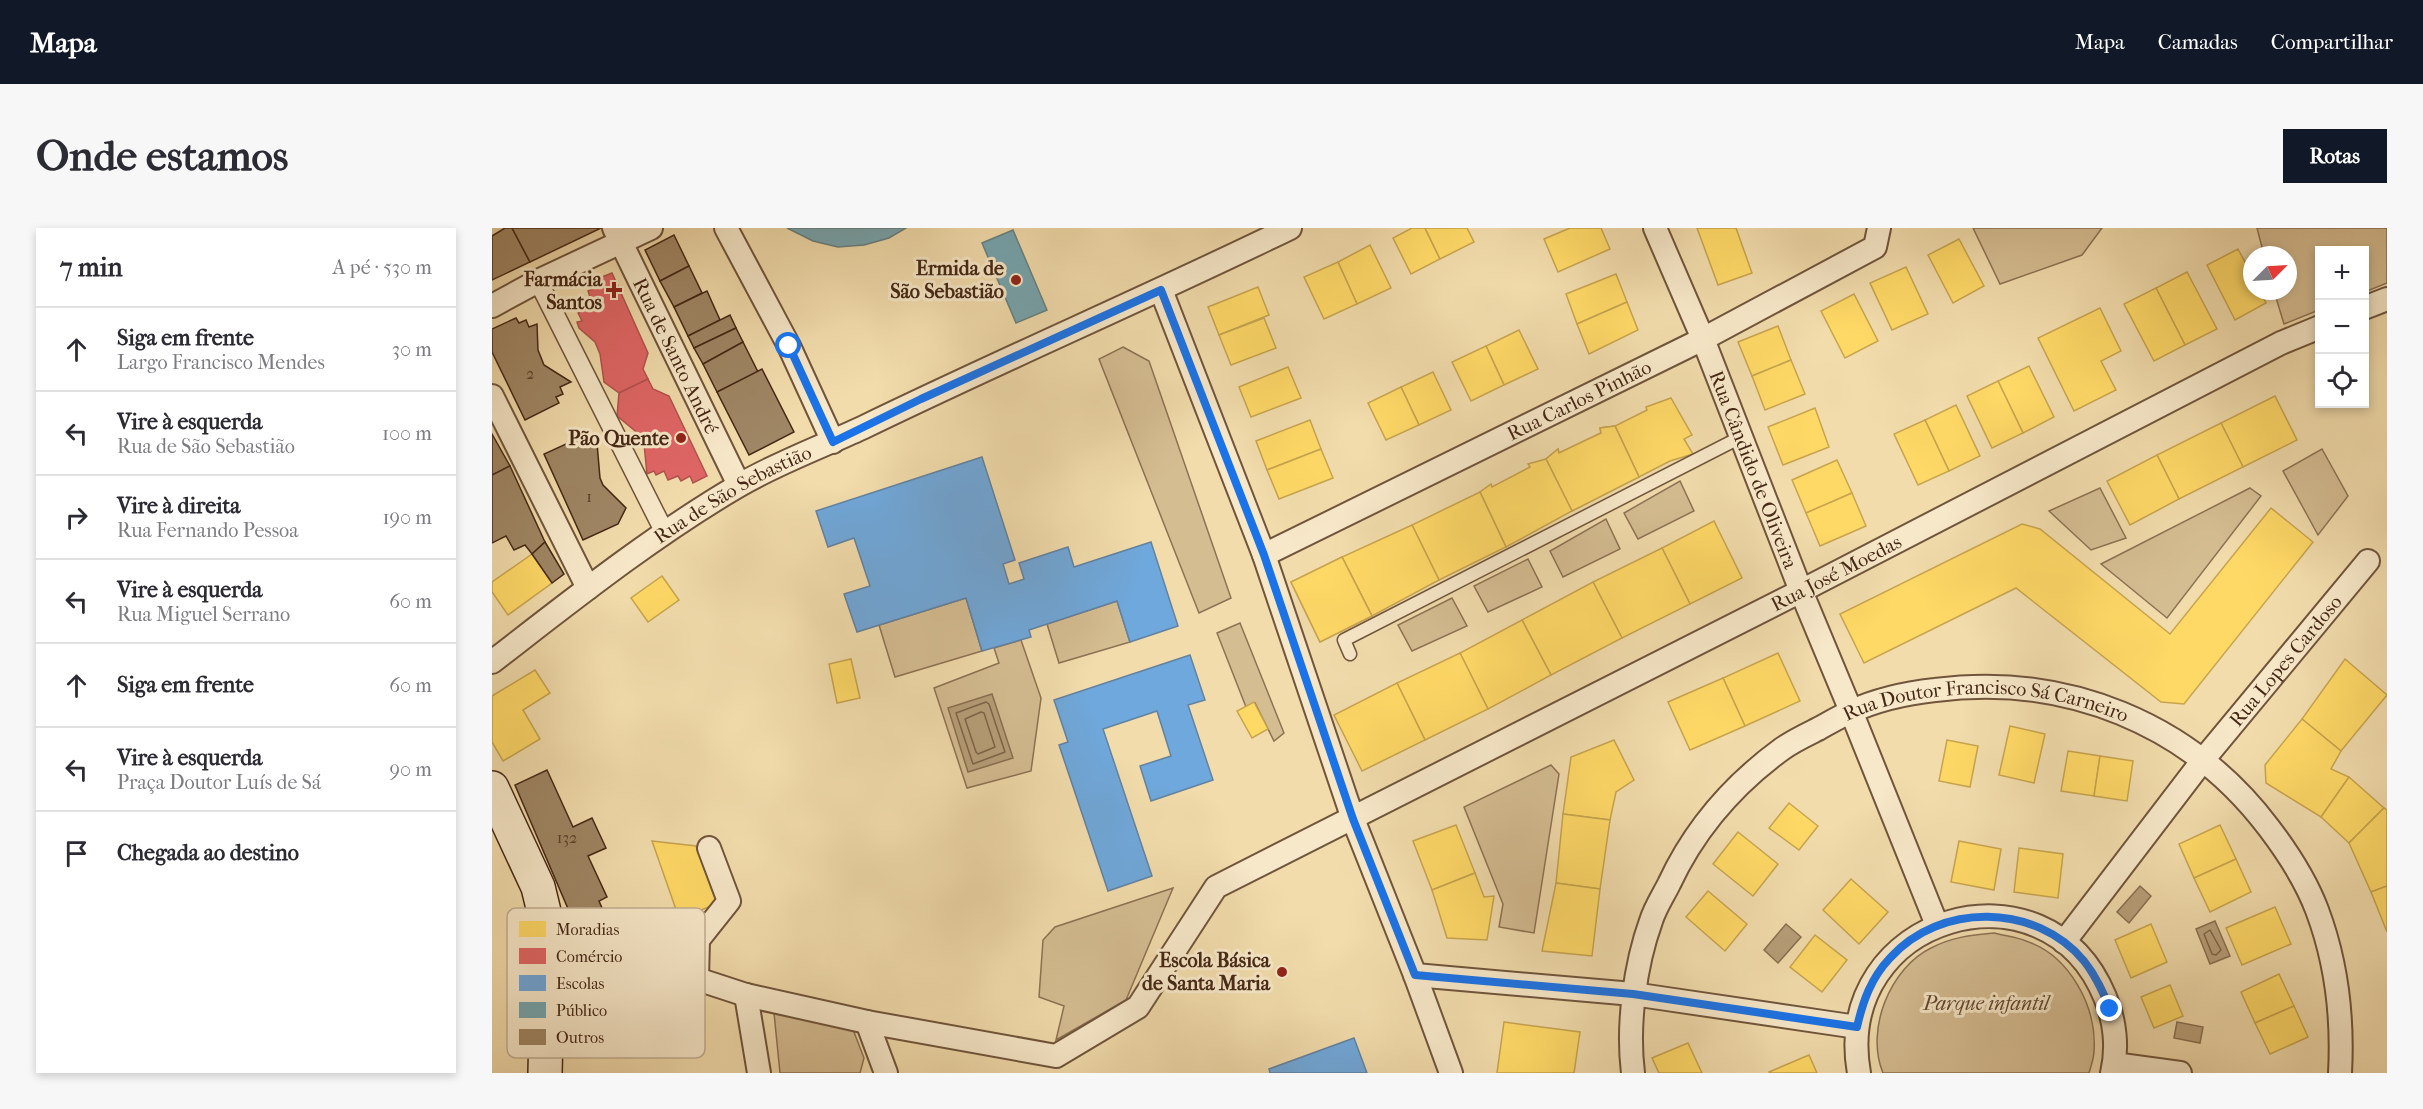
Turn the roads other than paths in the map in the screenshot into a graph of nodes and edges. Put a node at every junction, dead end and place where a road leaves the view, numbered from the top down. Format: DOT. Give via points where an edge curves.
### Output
graph roads {
  1 [pos="651,228"];
  2 [pos="726,228"];
  3 [pos="1290,228"];
  4 [pos="1655,228"];
  5 [pos="1879,228"];
  6 [pos="617,235"];
  7 [pos="538,281"];
  8 [pos="1161,290"];
  9 [pos="2387,298"];
  10 [pos="492,306"];
  11 [pos="2369,306"];
  12 [pos="2315,329"];
  13 [pos="1703,339"];
  14 [pos="492,396"];
  15 [pos="1741,437"];
  16 [pos="833,442"];
  17 [pos="739,485"];
  18 [pos="665,533"];
  19 [pos="1264,555"];
  20 [pos="2368,561"];
  21 [pos="588,588"];
  22 [pos="1801,591"];
  23 [pos="1350,654"];
  24 [pos="492,662"];
  25 [pos="1851,711"];
  26 [pos="2203,760"];
  27 [pos="492,788"];
  28 [pos="1353,819"];
  29 [pos="709,848"];
  30 [pos="543,908"];
  31 [pos="1936,925"];
  32 [pos="705,931"];
  33 [pos="2064,942"];
  34 [pos="1415,975"];
  35 [pos="705,981"];
  36 [pos="1633,994"];
  37 [pos="746,995"];
  38 [pos="867,1022"];
  39 [pos="1857,1027"];
  40 [pos="545,1058"];
  41 [pos="2113,1069"];
  42 [pos="545,1073"];
  43 [pos="759,1073"];
  44 [pos="886,1073"];
  45 [pos="1451,1073"];
  46 [pos="1633,1073"];
  47 [pos="1859,1073"];
  48 [pos="2180,1073"];
  49 [pos="2340,1073"];
  1 -- 6 [label="street"];
  2 -- 16 [label="street" via="789,346"];
  3 -- 8 [label="street, Rua de São Sebastião"];
  4 -- 13 [label="street, Rua Cândido de Oliveira"];
  5 -- 13 [label="street, Rua Carlos Pinhão" via="1875,247"];
  6 -- 7 [label="street"];
  6 -- 17 [label="street, Rua de Santo André"];
  7 -- 10 [label="street"];
  7 -- 18 [label="street"];
  8 -- 16 [label="street, Rua de São Sebastião"];
  8 -- 19 [label="street"];
  9 -- 11 [label="street"];
  12 -- 22 [label="street, Rua José Moedas"];
  13 -- 15 [label="street, Rua Cândido de Oliveira"];
  13 -- 19 [label="street, Rua Carlos Pinhão"];
  14 -- 21 [label="street"];
  15 -- 22 [label="street, Rua Cândido de Oliveira"];
  15 -- 23 [label="lane" via="1344,640"];
  16 -- 17 [label="street, Rua de São Sebastião"];
  17 -- 18 [label="street, Rua de São Sebastião"];
  18 -- 21 [label="street, Rua de São Sebastião"];
  19 -- 28 [label="street"];
  20 -- 26 [label="street, Rua Lopes Cardoso"];
  21 -- 24 [label="street, Rua de São Sebastião"];
  22 -- 25 [label="street, Rua Cândido de Oliveira"];
  22 -- 28 [label="street, Rua José Moedas"];
  25 -- 26 [label="street, Rua Doutor Francisco Sá Carneiro" via="1908,693 1969,685 2032,688 2093,702 2151,726"];
  25 -- 31 [label="street, Rua Cândido de Oliveira"];
  25 -- 36 [label="street, Rua Doutor Francisco Sá Carneiro" via="1783,748 1727,796 1682,855 1651,921"];
  26 -- 33 [label="street, Rua Lopes Cardoso"];
  26 -- 49 [label="street, Rua Doutor Francisco Sá Carneiro" via="2250,802 2288,853 2316,909 2335,969 2342,1031"];
  27 -- 30 [label="main road" via="538,887"];
  28 -- 34 [label="street"];
  28 -- 38 [label="street, Rua José Moedas" via="1216,887 1138,1007 1056,1056"];
  29 -- 32 [label="street" via="729,901"];
  31 -- 33 [label="street" via="1959,918 2014,919"];
  31 -- 39 [label="street" via="1910,939 1874,977"];
  33 -- 41 [label="street" via="2084,961 2107,1001 2115,1036"];
  34 -- 36 [label="street"];
  34 -- 45 [label="street"];
  35 -- 37 [label="street, Rua José Moedas"];
  36 -- 39 [label="street"];
  36 -- 46 [label="street, Rua Doutor Francisco Sá Carneiro"];
  37 -- 38 [label="street, Rua José Moedas"];
  37 -- 43 [label="street"];
  38 -- 44 [label="street"];
  39 -- 47 [label="street" via="1855,1054"];
  40 -- 42 [label="main road"];
  41 -- 48 [label="street"];
}
